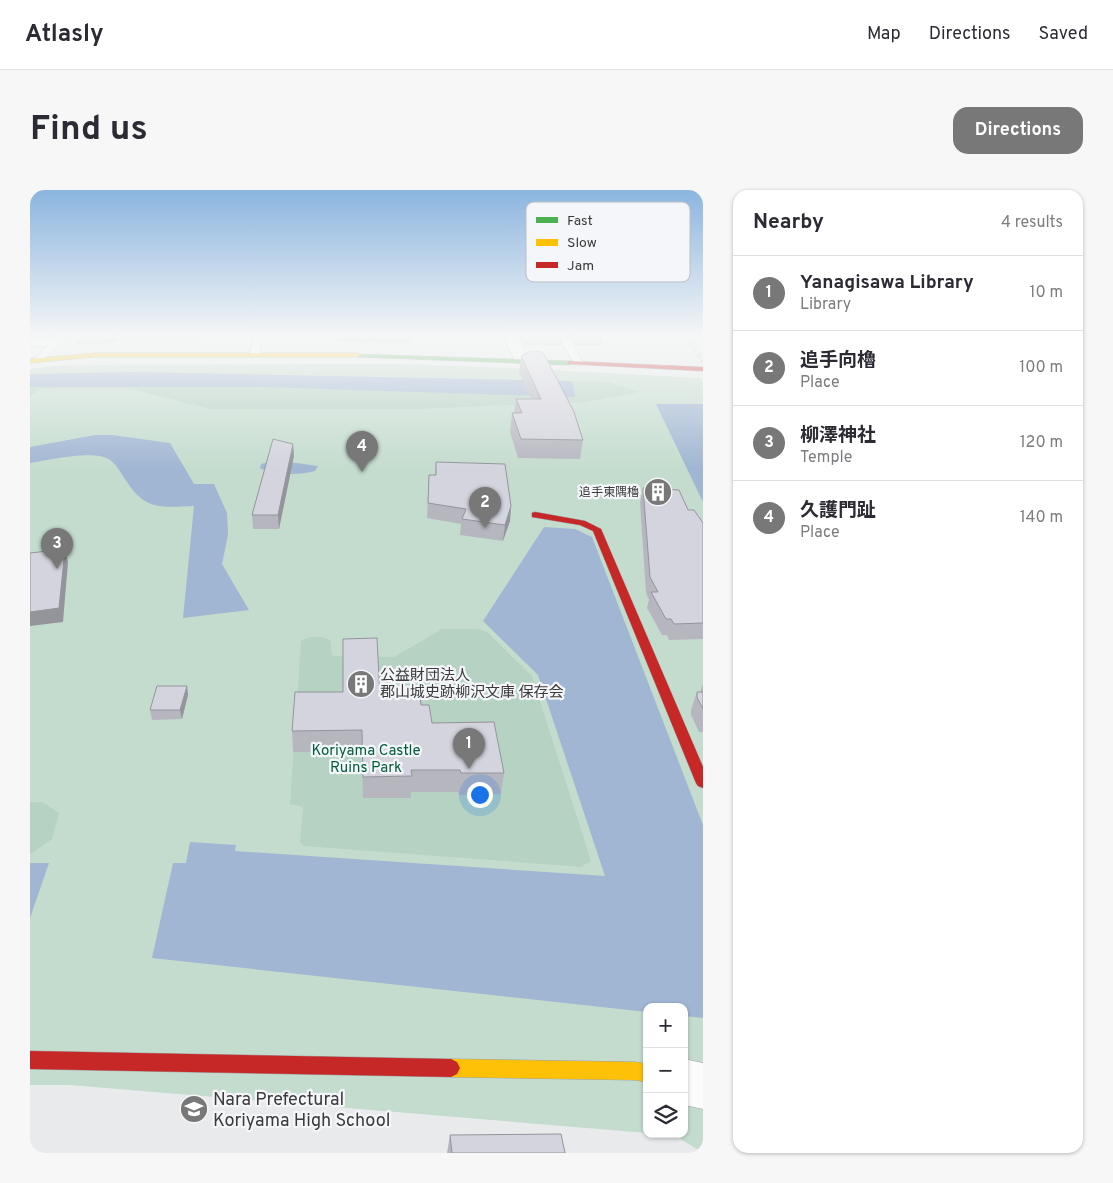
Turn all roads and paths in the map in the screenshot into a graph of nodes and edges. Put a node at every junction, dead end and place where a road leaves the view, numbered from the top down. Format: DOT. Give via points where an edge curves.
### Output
graph roads {
  1 [pos="536,515"];
  2 [pos="703,783"];
  3 [pos="30,1060"];
  4 [pos="643,1072"];
  5 [pos="688,1083"];
  6 [pos="703,1086"];
  1 -- 2 [label="main road" via="597,529"];
  3 -- 4 [label="main road"];
  5 -- 6 [label="street"];
}
